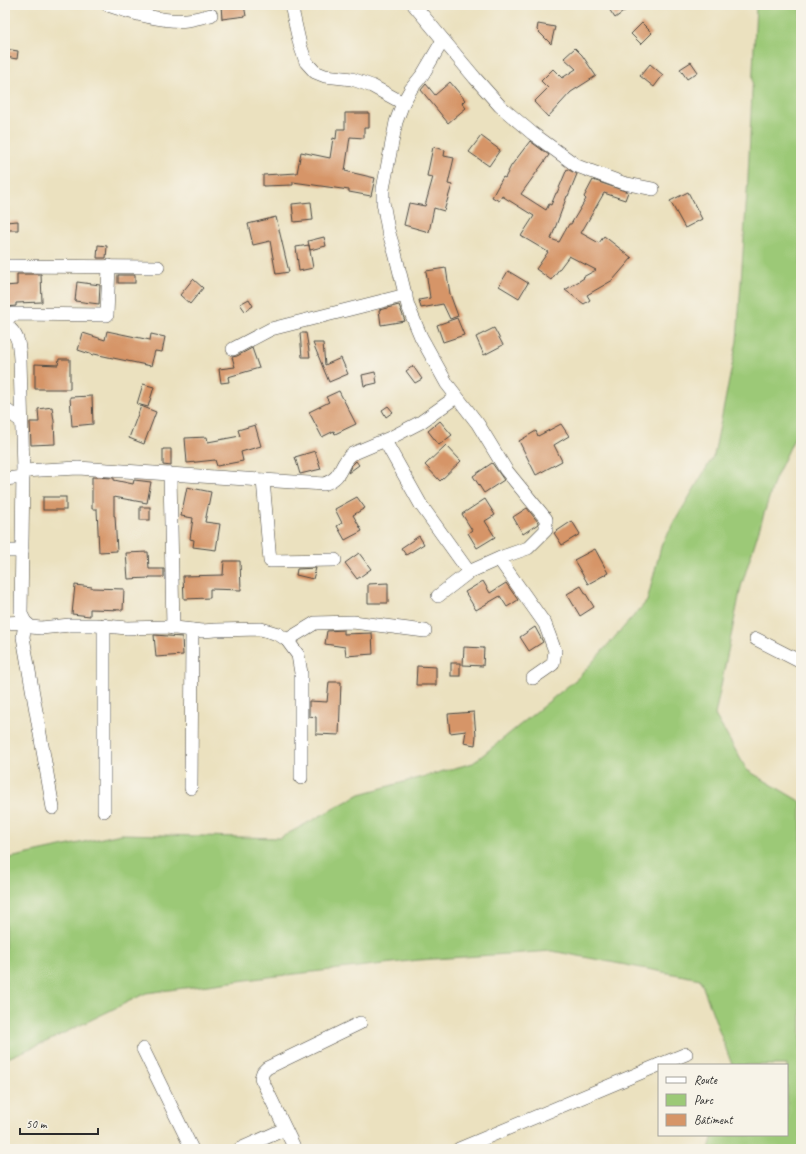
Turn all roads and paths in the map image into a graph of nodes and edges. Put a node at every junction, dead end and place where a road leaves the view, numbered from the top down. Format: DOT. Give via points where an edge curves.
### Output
graph roads {
  1 [pos="108,5"];
  2 [pos="291,5"];
  3 [pos="414,5"];
  4 [pos="212,15"];
  5 [pos="443,40"];
  6 [pos="403,103"];
  7 [pos="653,190"];
  8 [pos="5,266"];
  9 [pos="109,266"];
  10 [pos="158,267"];
  11 [pos="406,295"];
  12 [pos="5,324"];
  13 [pos="233,349"];
  14 [pos="456,397"];
  15 [pos="5,409"];
  16 [pos="21,421"];
  17 [pos="385,440"];
  18 [pos="23,474"];
  19 [pos="170,474"];
  20 [pos="5,479"];
  21 [pos="263,480"];
  22 [pos="5,551"];
  23 [pos="22,551"];
  24 [pos="499,559"];
  25 [pos="335,560"];
  26 [pos="469,572"];
  27 [pos="438,596"];
  28 [pos="25,622"];
  29 [pos="5,623"];
  30 [pos="104,625"];
  31 [pos="173,628"];
  32 [pos="192,630"];
  33 [pos="425,631"];
  34 [pos="756,639"];
  35 [pos="287,640"];
  36 [pos="801,662"];
  37 [pos="533,678"];
  38 [pos="301,778"];
  39 [pos="191,788"];
  40 [pos="53,808"];
  41 [pos="104,811"];
  42 [pos="360,1023"];
  43 [pos="143,1048"];
  44 [pos="686,1054"];
  45 [pos="661,1064"];
  46 [pos="658,1065"];
  47 [pos="285,1129"];
  48 [pos="192,1149"];
  49 [pos="240,1149"];
  50 [pos="295,1149"];
  51 [pos="459,1149"];
  1 -- 4 [label="street" via="160,19 186,20"];
  2 -- 6 [label="street" via="306,62 315,72 325,76 352,79 372,86"];
  3 -- 5 [label="street"];
  5 -- 6 [label="street"];
  5 -- 7 [label="street" via="500,106 577,166"];
  6 -- 11 [label="street" via="396,122 383,189 383,202"];
  8 -- 9 [label="street"];
  9 -- 10 [label="street"];
  9 -- 12 [label="street" via="107,314 12,314"];
  11 -- 13 [label="street" via="271,329"];
  11 -- 14 [label="street" via="421,338"];
  12 -- 16 [label="street" via="13,330 19,341"];
  14 -- 17 [label="street" via="421,422"];
  14 -- 24 [label="street" via="478,424 506,470 546,519 546,530 528,548"];
  15 -- 16 [label="street"];
  16 -- 18 [label="street"];
  17 -- 21 [label="street" via="352,454 337,477 324,484"];
  17 -- 26 [label="street" via="421,505"];
  18 -- 19 [label="street" via="78,468"];
  18 -- 20 [label="street"];
  18 -- 23 [label="street"];
  19 -- 21 [label="street"];
  19 -- 31 [label="street"];
  21 -- 25 [label="street" via="270,561"];
  22 -- 23 [label="street"];
  23 -- 28 [label="street" via="21,614"];
  24 -- 26 [label="street"];
  24 -- 37 [label="street" via="545,624 554,651 553,664"];
  26 -- 27 [label="street"];
  28 -- 29 [label="street"];
  28 -- 30 [label="street" via="41,628"];
  28 -- 40 [label="street" via="23,637"];
  30 -- 31 [label="street"];
  30 -- 41 [label="street"];
  31 -- 32 [label="street"];
  32 -- 35 [label="street" via="261,629 278,634"];
  32 -- 39 [label="street"];
  33 -- 35 [label="street" via="353,622 315,623"];
  34 -- 36 [label="street"];
  35 -- 38 [label="street" via="298,655 301,673"];
  42 -- 47 [label="street" via="263,1072 261,1078"];
  43 -- 48 [label="street"];
  44 -- 45 [label="street"];
  46 -- 51 [label="street"];
  47 -- 49 [label="street"];
  47 -- 50 [label="street"];
}
